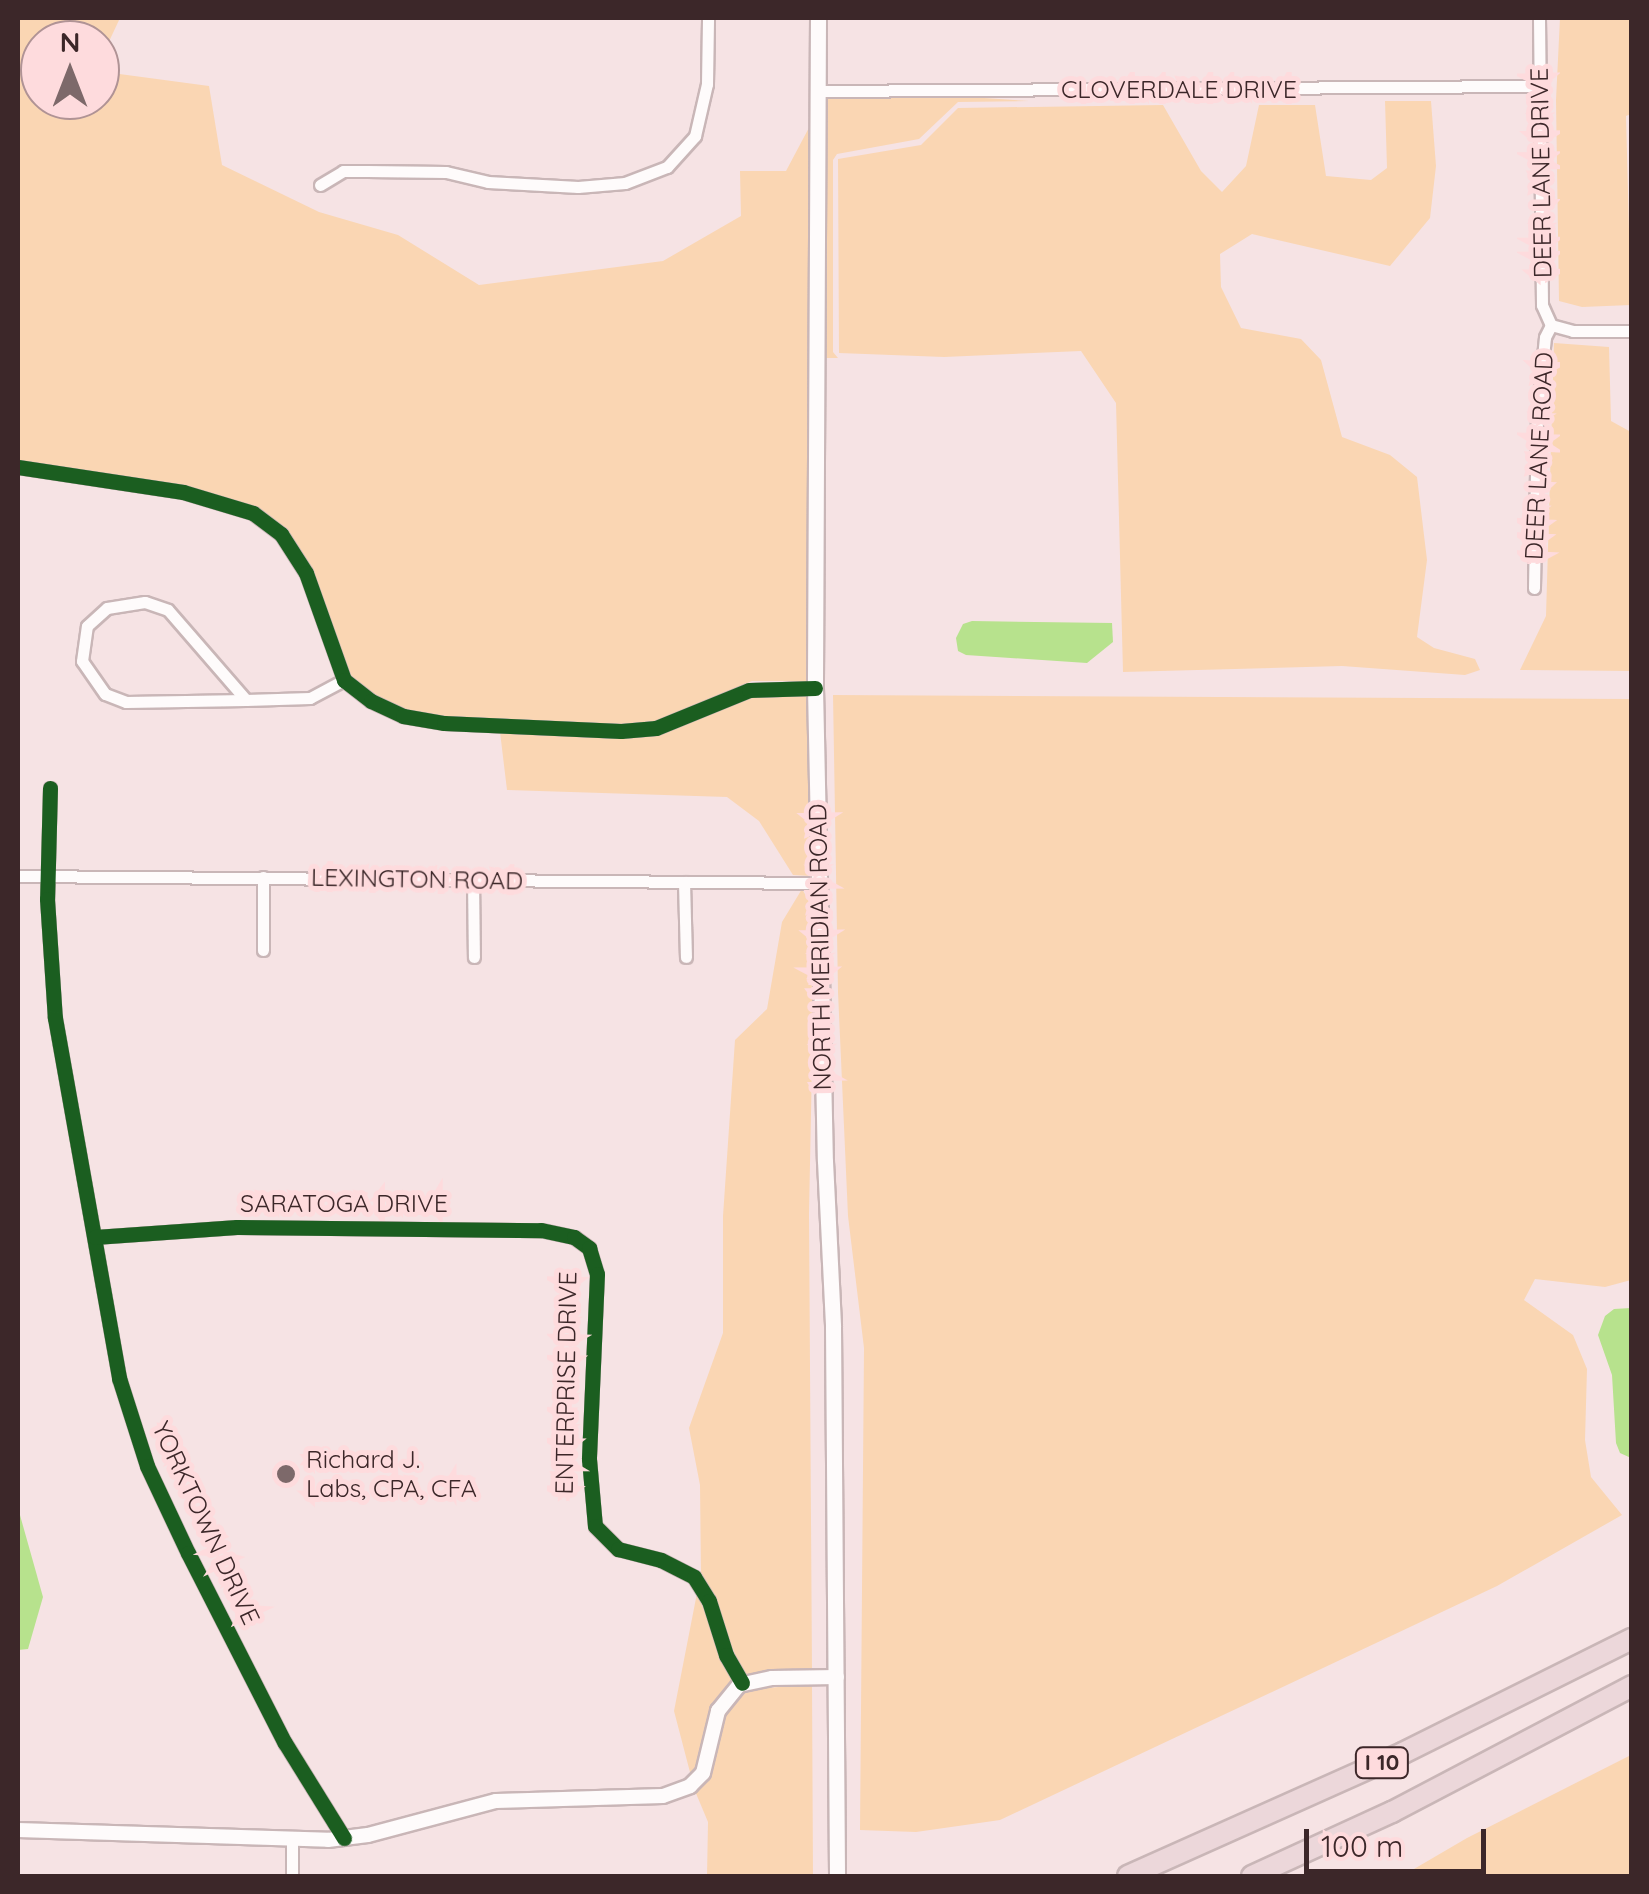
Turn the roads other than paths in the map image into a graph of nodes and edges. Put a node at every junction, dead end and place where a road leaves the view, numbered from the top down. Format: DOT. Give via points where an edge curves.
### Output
graph roads {
  1 [pos="708,18"];
  2 [pos="818,18"];
  3 [pos="1539,18"];
  4 [pos="1540,86"];
  5 [pos="818,91"];
  6 [pos="320,185"];
  7 [pos="1550,325"];
  8 [pos="1632,331"];
  9 [pos="18,468"];
  10 [pos="1534,588"];
  11 [pos="344,680"];
  12 [pos="815,688"];
  13 [pos="246,700"];
  14 [pos="50,788"];
  15 [pos="18,876"];
  16 [pos="49,876"];
  17 [pos="263,877"];
  18 [pos="473,880"];
  19 [pos="684,882"];
  20 [pos="817,882"];
  21 [pos="263,950"];
  22 [pos="474,957"];
  23 [pos="686,957"];
  24 [pos="95,1237"];
  25 [pos="590,1248"];
  26 [pos="1632,1639"];
  27 [pos="837,1677"];
  28 [pos="742,1683"];
  29 [pos="1632,1686"];
  30 [pos="18,1830"];
  31 [pos="344,1838"];
  32 [pos="292,1840"];
  33 [pos="292,1876"];
  34 [pos="837,1876"];
  35 [pos="1128,1876"];
  36 [pos="1252,1876"];
  1 -- 6 [label="street" via="707,84 695,136 667,168 624,183 578,187 367,171 343,171"];
  2 -- 5 [label="main road, NORTH MERIDIAN ROAD"];
  3 -- 4 [label="street, DEER LANE DRIVE"];
  4 -- 5 [label="street, CLOVERDALE DRIVE"];
  4 -- 7 [label="street, DEER LANE DRIVE" via="1542,305"];
  5 -- 12 [label="main road, NORTH MERIDIAN ROAD"];
  7 -- 8 [label="street" via="1573,332"];
  7 -- 10 [label="street, DEER LANE ROAD" via="1536,416"];
  9 -- 11 [label="street" via="198,495 253,513 281,534 306,573"];
  11 -- 12 [label="street" via="403,716 621,731 656,728 749,690"];
  11 -- 13 [label="street" via="310,698"];
  12 -- 20 [label="main road, NORTH MERIDIAN ROAD"];
  13 -- 13 [label="street" via="126,702 105,694 82,661 92,616 145,602 168,610"];
  14 -- 16 [label="street, YORKTOWN DRIVE"];
  15 -- 16 [label="street, LEXINGTON ROAD"];
  16 -- 17 [label="street, LEXINGTON ROAD"];
  16 -- 24 [label="street, YORKTOWN DRIVE" via="55,1018"];
  17 -- 18 [label="street, LEXINGTON ROAD"];
  17 -- 21 [label="street"];
  18 -- 19 [label="street, LEXINGTON ROAD"];
  18 -- 22 [label="street"];
  19 -- 20 [label="street, LEXINGTON ROAD"];
  19 -- 23 [label="street"];
  20 -- 27 [label="main road, NORTH MERIDIAN ROAD"];
  24 -- 25 [label="street, SARATOGA DRIVE" via="237,1227 540,1230"];
  24 -- 31 [label="street, YORKTOWN DRIVE" via="112,1348 147,1466 280,1734"];
  25 -- 28 [label="street, ENTERPRISE DRIVE" via="597,1274 589,1460 594,1526 618,1548 694,1577"];
  26 -- 35 [label="highway, I 10" via="1403,1753"];
  27 -- 28 [label="street"];
  27 -- 34 [label="main road, NORTH MERIDIAN ROAD"];
  28 -- 31 [label="street" via="718,1711 703,1773 678,1792 496,1801"];
  29 -- 36 [label="highway, I 10" via="1392,1812"];
  30 -- 32 [label="street"];
  31 -- 32 [label="street"];
  32 -- 33 [label="street"];
}
